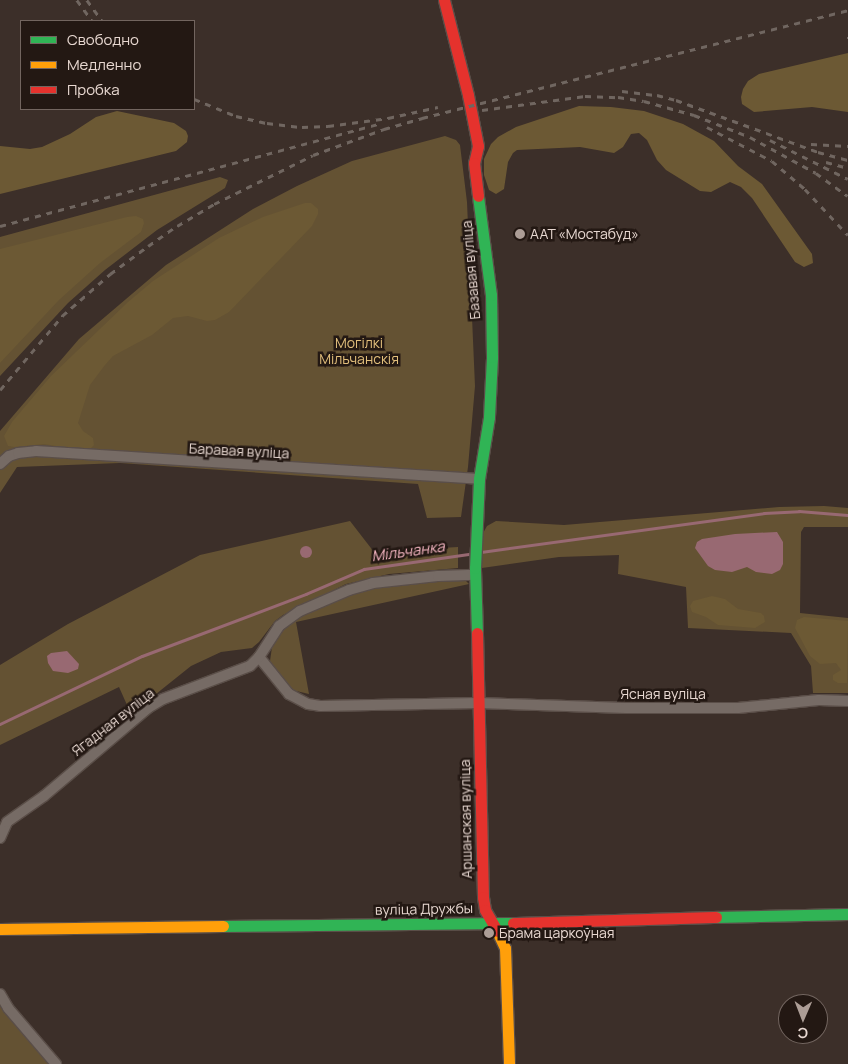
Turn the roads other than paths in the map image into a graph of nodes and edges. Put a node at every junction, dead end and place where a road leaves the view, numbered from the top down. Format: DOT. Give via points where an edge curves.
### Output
graph roads {
  1 [pos="444,0"];
  2 [pos="0,464"];
  3 [pos="479,479"];
  4 [pos="475,571"];
  5 [pos="259,657"];
  6 [pos="848,701"];
  7 [pos="478,703"];
  8 [pos="0,838"];
  9 [pos="848,914"];
  10 [pos="494,923"];
  11 [pos="0,929"];
  12 [pos="0,994"];
  13 [pos="56,1064"];
  14 [pos="508,1064"];
  1 -- 3 [label="street, Базавая вуліца" via="478,146 474,163 491,295 492,357"];
  2 -- 3 [label="street, Баравая вуліца" via="18,453 36,452"];
  3 -- 4 [label="street, Базавая вуліца"];
  4 -- 5 [label="street, Ягадная вуліца" via="398,579 350,590 288,618"];
  4 -- 7 [label="street, Аршанская вуліца"];
  5 -- 7 [label="street, Ясная вуліца" via="281,686 308,704"];
  5 -- 8 [label="street, Ягадная вуліца" via="244,669 156,703 8,822"];
  6 -- 7 [label="street, Ясная вуліца" via="819,700 738,708"];
  7 -- 10 [label="street, Аршанская вуліца" via="483,897 485,910"];
  9 -- 10 [label="street, вуліца Дружбы"];
  10 -- 11 [label="street, вуліца Дружбы"];
  10 -- 14 [label="street, Аршанская вуліца" via="505,948"];
  12 -- 13 [label="street"];
}
